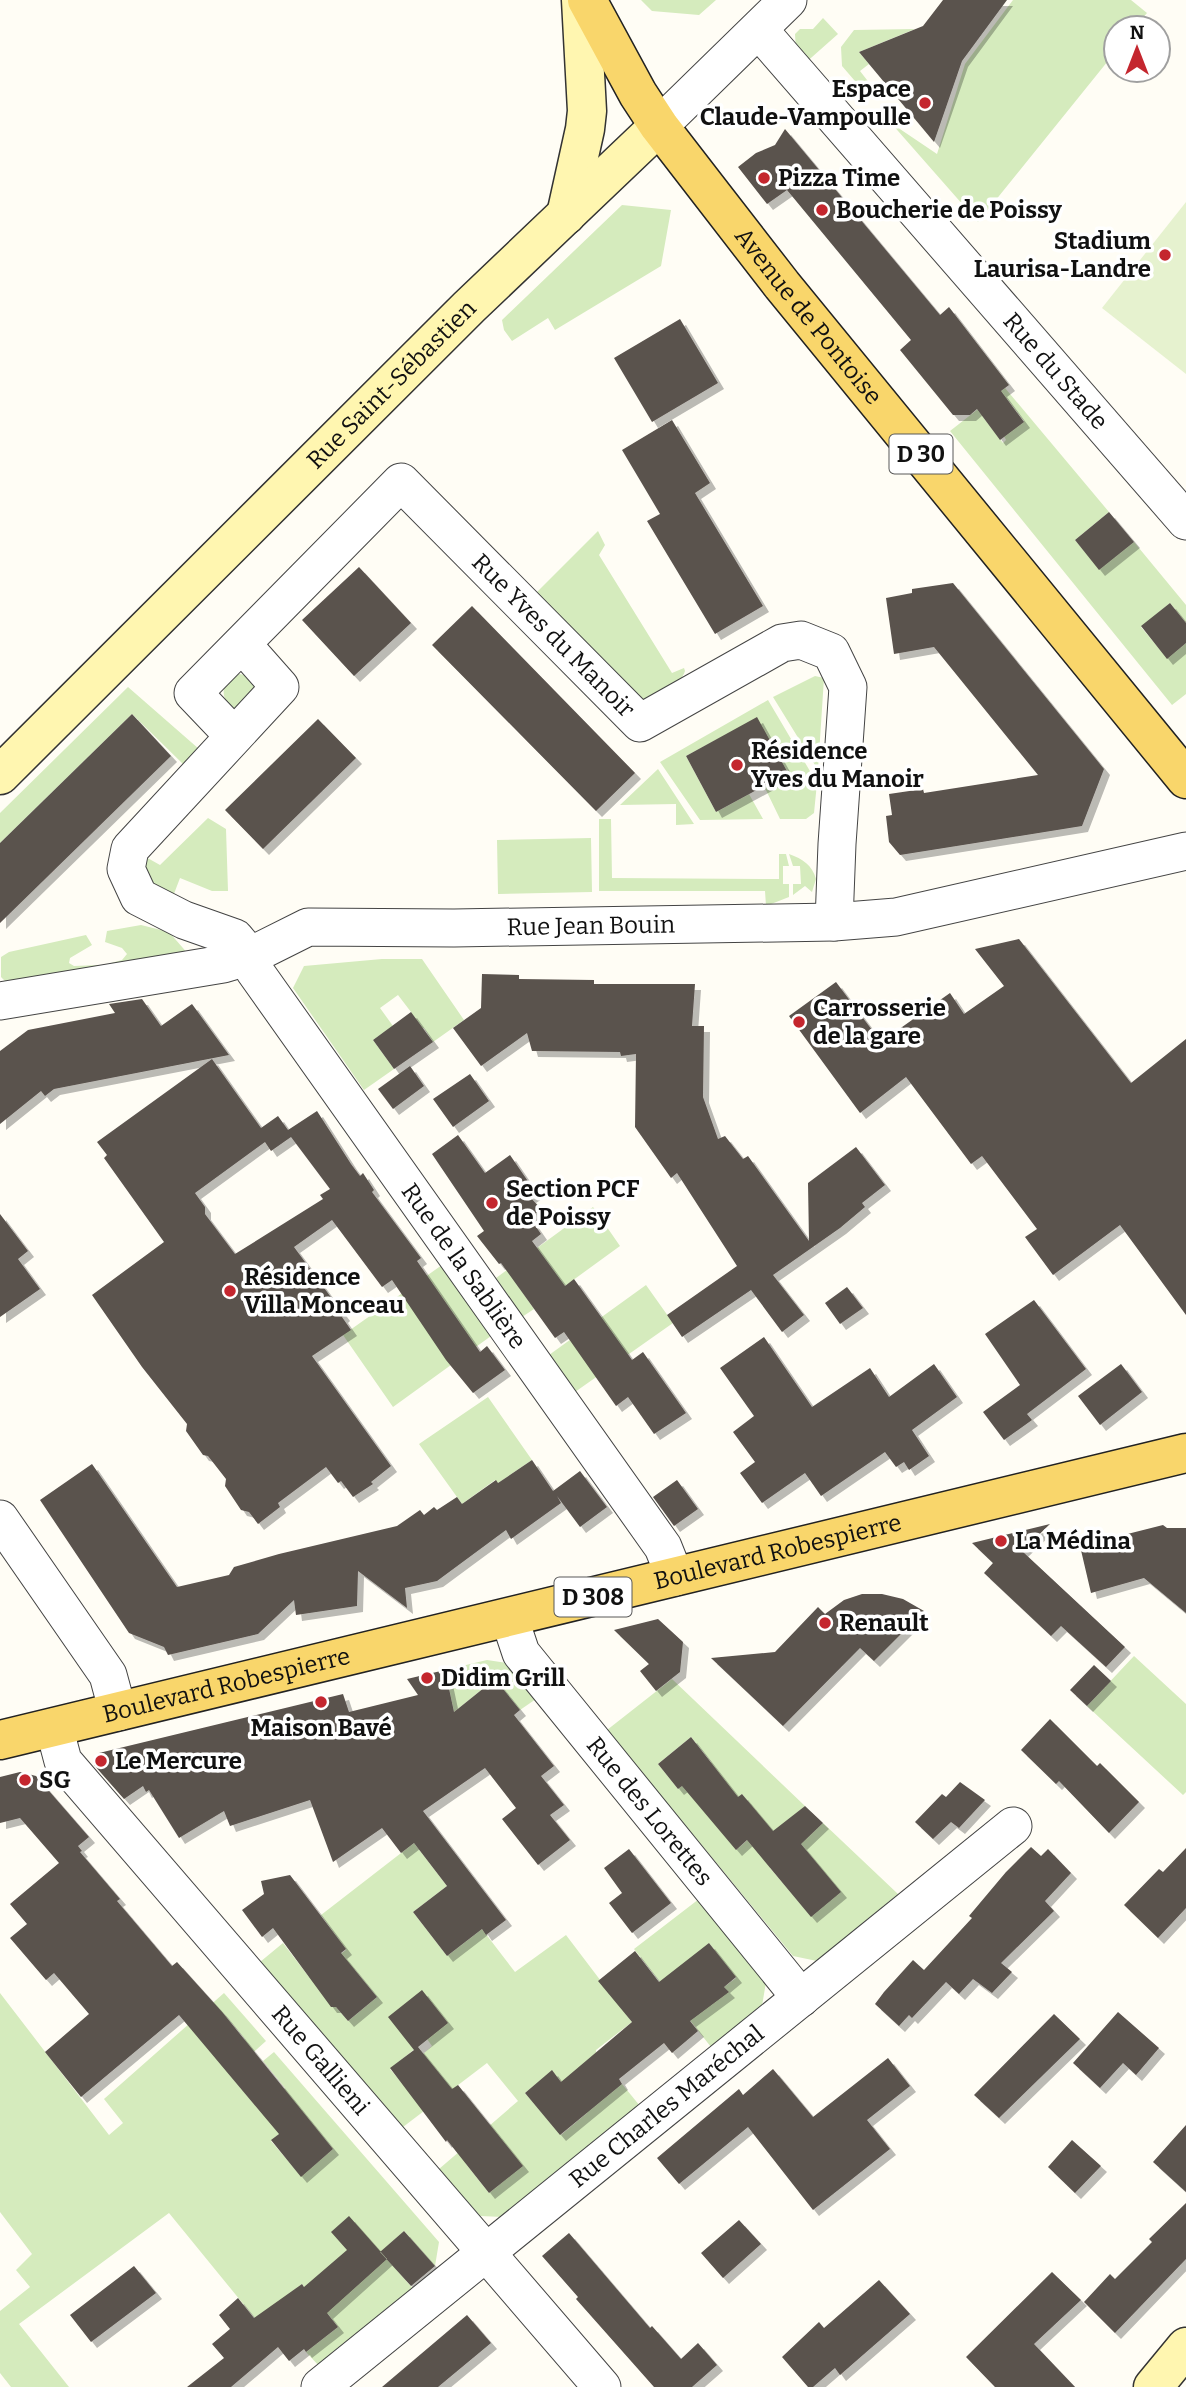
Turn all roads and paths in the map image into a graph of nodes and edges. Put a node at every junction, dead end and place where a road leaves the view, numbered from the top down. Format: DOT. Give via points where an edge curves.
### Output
graph roads {
  1 [pos="581,0"];
  2 [pos="587,0"];
  3 [pos="788,0"];
  4 [pos="759,30"];
  5 [pos="660,126"];
  6 [pos="566,215"];
  7 [pos="1181,515"];
  8 [pos="242,644"];
  9 [pos="234,736"];
  10 [pos="0,775"];
  11 [pos="1186,779"];
  12 [pos="1186,851"];
  13 [pos="834,922"];
  14 [pos="250,956"];
  15 [pos="0,1001"];
  16 [pos="1186,1453"];
  17 [pos="0,1519"];
  18 [pos="675,1577"];
  19 [pos="509,1617"];
  20 [pos="117,1712"];
  21 [pos="54,1727"];
  22 [pos="0,1740"];
  23 [pos="1013,1826"];
  24 [pos="801,1998"];
  25 [pos="486,2251"];
  26 [pos="1186,2347"];
  27 [pos="320,2387"];
  28 [pos="602,2387"];
  29 [pos="1153,2387"];
  1 -- 6 [label="street" via="587,111"];
  2 -- 5 [label="main road, Avenue de Pontoise / D 30" via="629,80"];
  3 -- 4 [label="street, Rue Saint-Sébastien"];
  4 -- 5 [label="street, Rue Saint-Sébastien"];
  4 -- 7 [label="street, Rue du Stade"];
  5 -- 6 [label="street, Rue Saint-Sébastien"];
  5 -- 11 [label="main road, Avenue de Pontoise / D 30" via="782,285"];
  6 -- 10 [label="street, Rue Saint-Sébastien"];
  8 -- 9 [label="street" via="280,687"];
  8 -- 9 [label="street, Rue Yves du Manoir" via="192,693"];
  8 -- 13 [label="street, Rue Yves du Manoir" via="401,482 640,723 782,643 801,640 831,652 848,687"];
  9 -- 14 [label="street" via="130,849 126,869 139,897 235,938"];
  12 -- 13 [label="street, Rue Jean Bouin" via="896,917"];
  13 -- 14 [label="street, Rue Jean Bouin" via="308,928"];
  14 -- 15 [label="street, Rue Jean Bouin"];
  14 -- 18 [label="street, Rue de la Sablière" via="254,970 663,1547"];
  16 -- 18 [label="main road, Boulevard Robespierre / D 308"];
  17 -- 20 [label="street" via="108,1675"];
  18 -- 19 [label="main road, Boulevard Robespierre / D 308"];
  19 -- 20 [label="main road, Boulevard Robespierre / D 308"];
  19 -- 24 [label="street, Rue des Lorettes" via="522,1653"];
  20 -- 21 [label="main road, Boulevard Robespierre / D 308"];
  21 -- 22 [label="main road, Boulevard Robespierre / D 308"];
  21 -- 25 [label="street, Rue Gallieni" via="63,1761"];
  23 -- 24 [label="street, Rue Charles Maréchal"];
  24 -- 25 [label="street, Rue Charles Maréchal"];
  25 -- 27 [label="street, Rue Charles Maréchal"];
  25 -- 28 [label="street, Rue Gallieni"];
  26 -- 29 [label="street"];
}
